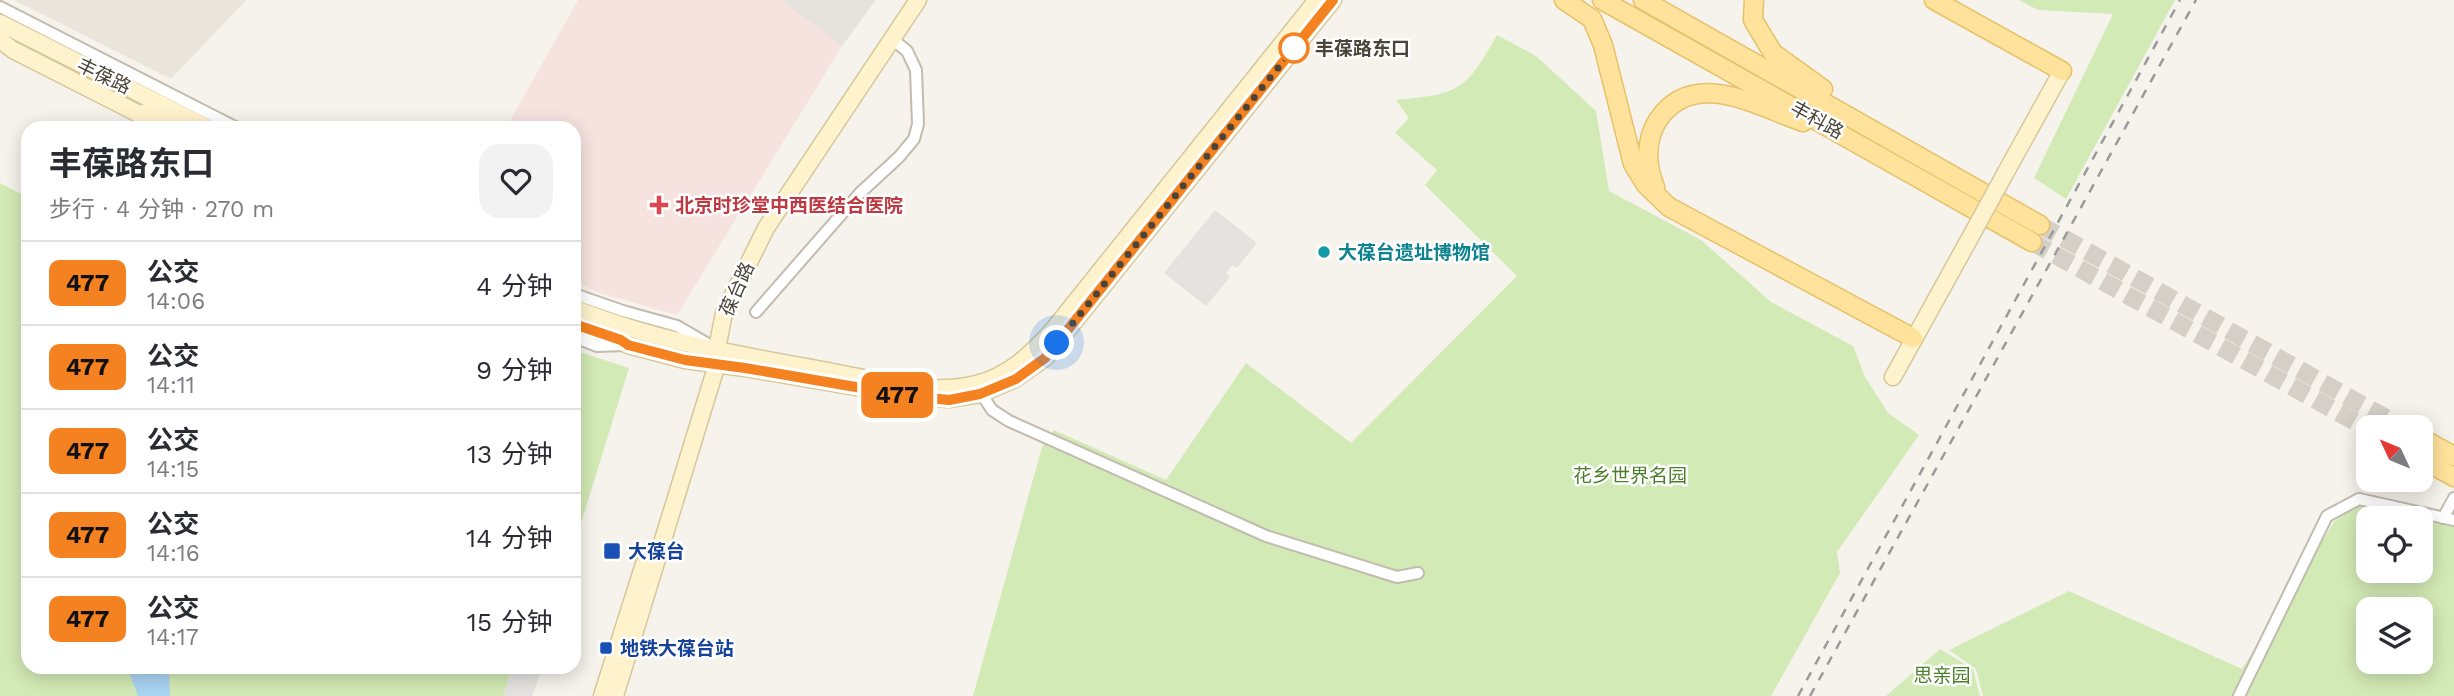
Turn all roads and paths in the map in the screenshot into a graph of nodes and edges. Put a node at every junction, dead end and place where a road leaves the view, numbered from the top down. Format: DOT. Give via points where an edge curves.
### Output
graph roads {
  1 [pos="918,0"];
  2 [pos="1317,0"];
  3 [pos="1333,0"];
  4 [pos="1564,0"];
  5 [pos="1602,0"];
  6 [pos="1643,0"];
  7 [pos="1754,0"];
  8 [pos="1941,1"];
  9 [pos="0,7"];
  10 [pos="0,23"];
  11 [pos="892,40"];
  12 [pos="4,46"];
  13 [pos="2062,71"];
  14 [pos="143,121"];
  15 [pos="166,121"];
  16 [pos="194,121"];
  17 [pos="223,121"];
  18 [pos="1866,125"];
  19 [pos="1853,140"];
  20 [pos="1669,207"];
  21 [pos="2040,225"];
  22 [pos="2032,242"];
  23 [pos="581,296"];
  24 [pos="581,311"];
  25 [pos="756,312"];
  26 [pos="581,326"];
  27 [pos="1913,338"];
  28 [pos="581,340"];
  29 [pos="628,345"];
  30 [pos="715,359"];
  31 [pos="1893,377"];
  32 [pos="979,389"];
  33 [pos="2433,445"];
  34 [pos="2454,456"];
  35 [pos="2433,465"];
  36 [pos="2454,477"];
  37 [pos="2453,499"];
  38 [pos="2449,519"];
  39 [pos="1418,573"];
  40 [pos="602,696"];
  41 [pos="614,696"];
  42 [pos="2239,696"];
  1 -- 11 [label="main road, 葆台路"];
  2 -- 32 [label="main road" via="1053,330 1020,363"];
  3 -- 32 [label="main road" via="1045,358 1016,379"];
  4 -- 20 [label="main road" via="1592,19 1604,45 1633,164 1646,186"];
  5 -- 19 [label="main road, 丰科路"];
  6 -- 18 [label="main road, 丰科路"];
  7 -- 18 [label="main road" via="1753,20 1773,53"];
  8 -- 13 [label="main road"];
  9 -- 17 [label="street"];
  10 -- 16 [label="main road, 丰葆路"];
  11 -- 25 [label="street" via="907,51 916,70 918,124 914,139 860,192"];
  11 -- 30 [label="main road, 葆台路" via="766,228 724,313"];
  12 -- 14 [label="main road, 丰葆路"];
  13 -- 27 [label="main road, bridge"];
  14 -- 15 [label="main road, 丰葆路" via="147,112"];
  18 -- 21 [label="main road, 丰科路"];
  19 -- 20 [label="main road" via="1725,94 1698,91 1666,108 1649,144 1648,166 1654,186"];
  19 -- 22 [label="main road, 丰科路"];
  20 -- 27 [label="main road"];
  23 -- 30 [label="street" via="677,326"];
  24 -- 30 [label="main road"];
  26 -- 29 [label="main road"];
  27 -- 31 [label="main road"];
  28 -- 29 [label="street" via="597,346"];
  29 -- 30 [label="main road" via="685,360"];
  30 -- 32 [label="main road" via="890,383"];
  30 -- 40 [label="main road, 葆台路"];
  30 -- 41 [label="main road, 葆台路"];
  32 -- 39 [label="street" via="992,410 1009,421 1266,536 1397,577"];
  33 -- 34 [label="main road"];
  35 -- 36 [label="main road"];
  37 -- 38 [label="street"];
  38 -- 42 [label="street" via="2359,499 2327,516"];
}
